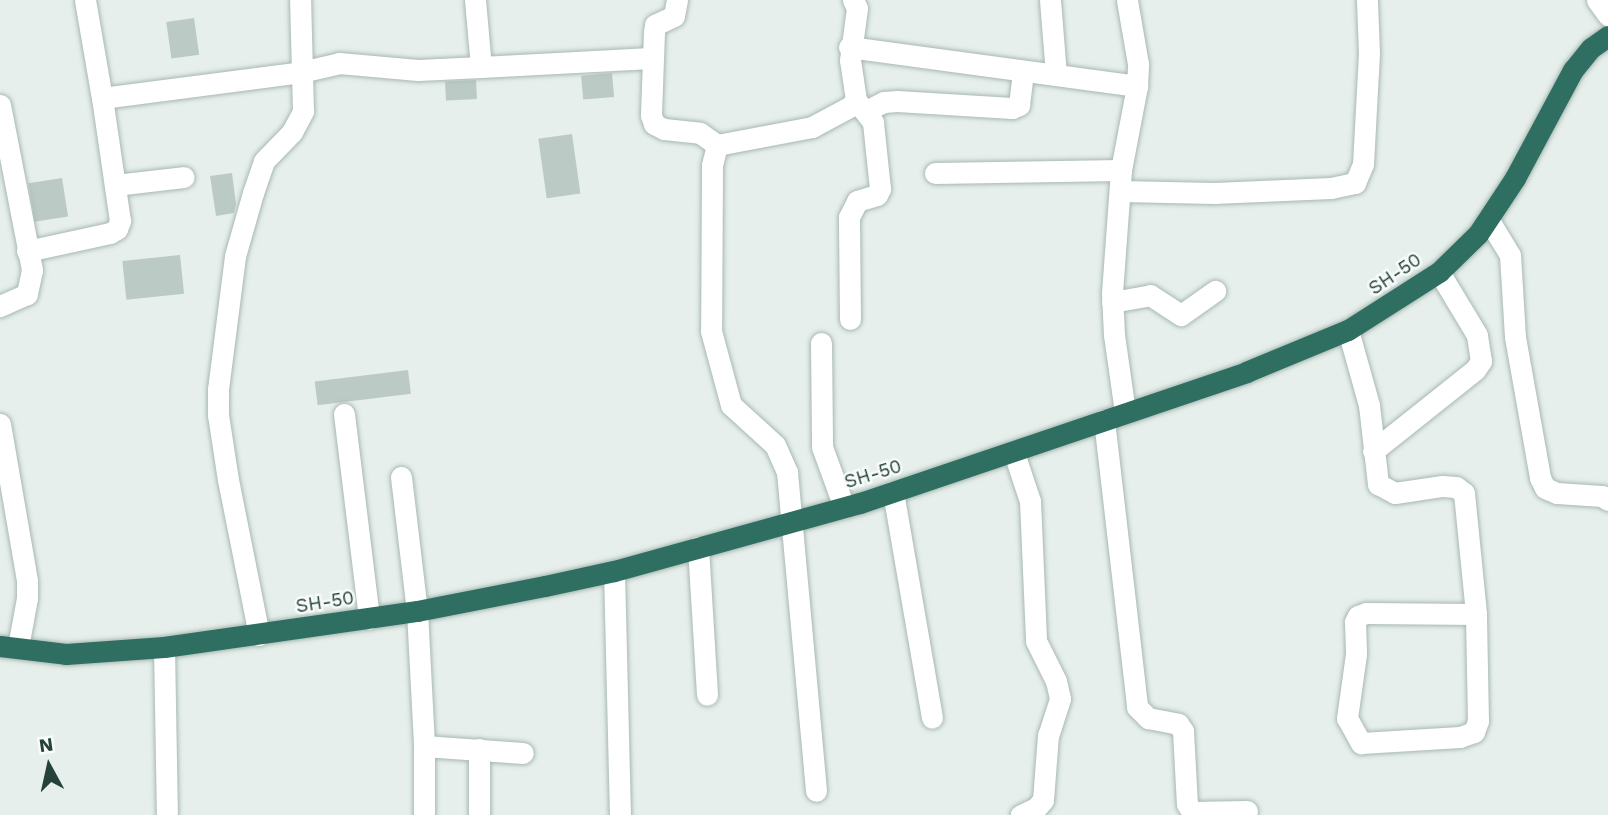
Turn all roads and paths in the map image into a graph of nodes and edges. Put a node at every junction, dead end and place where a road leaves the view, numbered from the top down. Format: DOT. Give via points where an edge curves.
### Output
graph roads {
  1 [pos="85,0"];
  2 [pos="300,0"];
  3 [pos="475,0"];
  4 [pos="677,0"];
  5 [pos="853,0"];
  6 [pos="1050,0"];
  7 [pos="1127,0"];
  8 [pos="1367,0"];
  9 [pos="1597,0"];
  10 [pos="1608,15"];
  11 [pos="1608,36"];
  12 [pos="849,47"];
  13 [pos="651,58"];
  14 [pos="481,67"];
  15 [pos="1023,71"];
  16 [pos="301,72"];
  17 [pos="1056,75"];
  18 [pos="1137,86"];
  19 [pos="102,98"];
  20 [pos="0,105"];
  21 [pos="861,105"];
  22 [pos="717,145"];
  23 [pos="935,173"];
  24 [pos="184,177"];
  25 [pos="1120,181"];
  26 [pos="115,185"];
  27 [pos="1488,219"];
  28 [pos="27,251"];
  29 [pos="1440,272"];
  30 [pos="1215,291"];
  31 [pos="1112,302"];
  32 [pos="0,306"];
  33 [pos="850,319"];
  34 [pos="1348,330"];
  35 [pos="821,344"];
  36 [pos="1125,412"];
  37 [pos="344,414"];
  38 [pos="1104,420"];
  39 [pos="0,425"];
  40 [pos="1373,451"];
  41 [pos="1014,453"];
  42 [pos="401,477"];
  43 [pos="893,492"];
  44 [pos="1608,500"];
  45 [pos="844,507"];
  46 [pos="793,520"];
  47 [pos="698,547"];
  48 [pos="614,571"];
  49 [pos="417,611"];
  50 [pos="1476,614"];
  51 [pos="369,618"];
  52 [pos="259,635"];
  53 [pos="9,646"];
  54 [pos="164,648"];
  55 [pos="707,695"];
  56 [pos="932,718"];
  57 [pos="424,746"];
  58 [pos="479,750"];
  59 [pos="523,753"];
  60 [pos="816,791"];
  61 [pos="1247,811"];
  62 [pos="167,815"];
  63 [pos="424,815"];
  64 [pos="479,815"];
  65 [pos="620,815"];
  66 [pos="1021,815"];
  1 -- 19 [label="street"];
  2 -- 16 [label="street"];
  3 -- 14 [label="street"];
  4 -- 13 [label="street" via="674,16 656,25"];
  5 -- 12 [label="street" via="857,8"];
  6 -- 17 [label="street"];
  7 -- 18 [label="street" via="1138,64"];
  8 -- 25 [label="street" via="1363,164 1355,183 1214,193"];
  9 -- 10 [label="street"];
  11 -- 27 [label="highway, SH-50" via="1573,70"];
  12 -- 15 [label="street"];
  12 -- 21 [label="street"];
  13 -- 14 [label="street"];
  13 -- 22 [label="street" via="654,124 699,133"];
  14 -- 16 [label="street" via="418,70 339,63"];
  15 -- 17 [label="street"];
  15 -- 21 [label="street" via="1019,105 1012,108 897,101"];
  16 -- 19 [label="street"];
  16 -- 52 [label="street" via="303,111 292,132 264,161 235,256 218,388 228,480"];
  17 -- 18 [label="street"];
  18 -- 25 [label="street"];
  19 -- 26 [label="street"];
  20 -- 28 [label="street"];
  21 -- 22 [label="street" via="812,127"];
  21 -- 33 [label="street" via="874,129 880,189 877,195 857,201 849,216"];
  22 -- 46 [label="street" via="712,165 712,331 731,405 783,458"];
  23 -- 25 [label="street"];
  24 -- 26 [label="street"];
  25 -- 31 [label="street"];
  26 -- 28 [label="street" via="117,229"];
  27 -- 29 [label="highway, SH-50"];
  27 -- 44 [label="street" via="1510,255 1515,337 1540,478 1545,488 1557,493"];
  28 -- 32 [label="street" via="33,270 27,294"];
  29 -- 34 [label="highway, SH-50"];
  29 -- 40 [label="street" via="1477,335 1481,361"];
  30 -- 31 [label="street" via="1181,315 1150,295"];
  31 -- 36 [label="street"];
  34 -- 36 [label="highway, SH-50" via="1246,372"];
  34 -- 40 [label="street" via="1369,405"];
  35 -- 45 [label="street" via="821,447"];
  36 -- 38 [label="highway, SH-50"];
  37 -- 51 [label="street"];
  38 -- 41 [label="highway, SH-50"];
  38 -- 61 [label="street" via="1137,707 1148,718 1178,724 1183,731 1187,804 1192,812"];
  39 -- 53 [label="street" via="27,589"];
  40 -- 50 [label="street" via="1374,475 1384,490 1395,493 1442,486 1464,493"];
  41 -- 43 [label="highway, SH-50"];
  41 -- 66 [label="street" via="1030,501 1036,641 1060,699 1048,735 1043,800"];
  42 -- 49 [label="street"];
  43 -- 45 [label="highway, SH-50"];
  43 -- 56 [label="street"];
  45 -- 46 [label="highway, SH-50"];
  46 -- 47 [label="highway, SH-50"];
  46 -- 60 [label="street"];
  47 -- 48 [label="highway, SH-50"];
  47 -- 55 [label="street"];
  48 -- 49 [label="highway, SH-50"];
  48 -- 65 [label="street"];
  49 -- 51 [label="highway, SH-50"];
  49 -- 57 [label="street"];
  50 -- 50 [label="street" via="1478,721 1474,732 1460,737 1361,743 1347,718 1358,616"];
  51 -- 52 [label="highway, SH-50"];
  52 -- 54 [label="highway, SH-50"];
  53 -- 54 [label="highway, SH-50" via="66,654"];
  54 -- 62 [label="street"];
  57 -- 58 [label="street"];
  57 -- 63 [label="street"];
  58 -- 59 [label="street"];
  58 -- 64 [label="street"];
}
